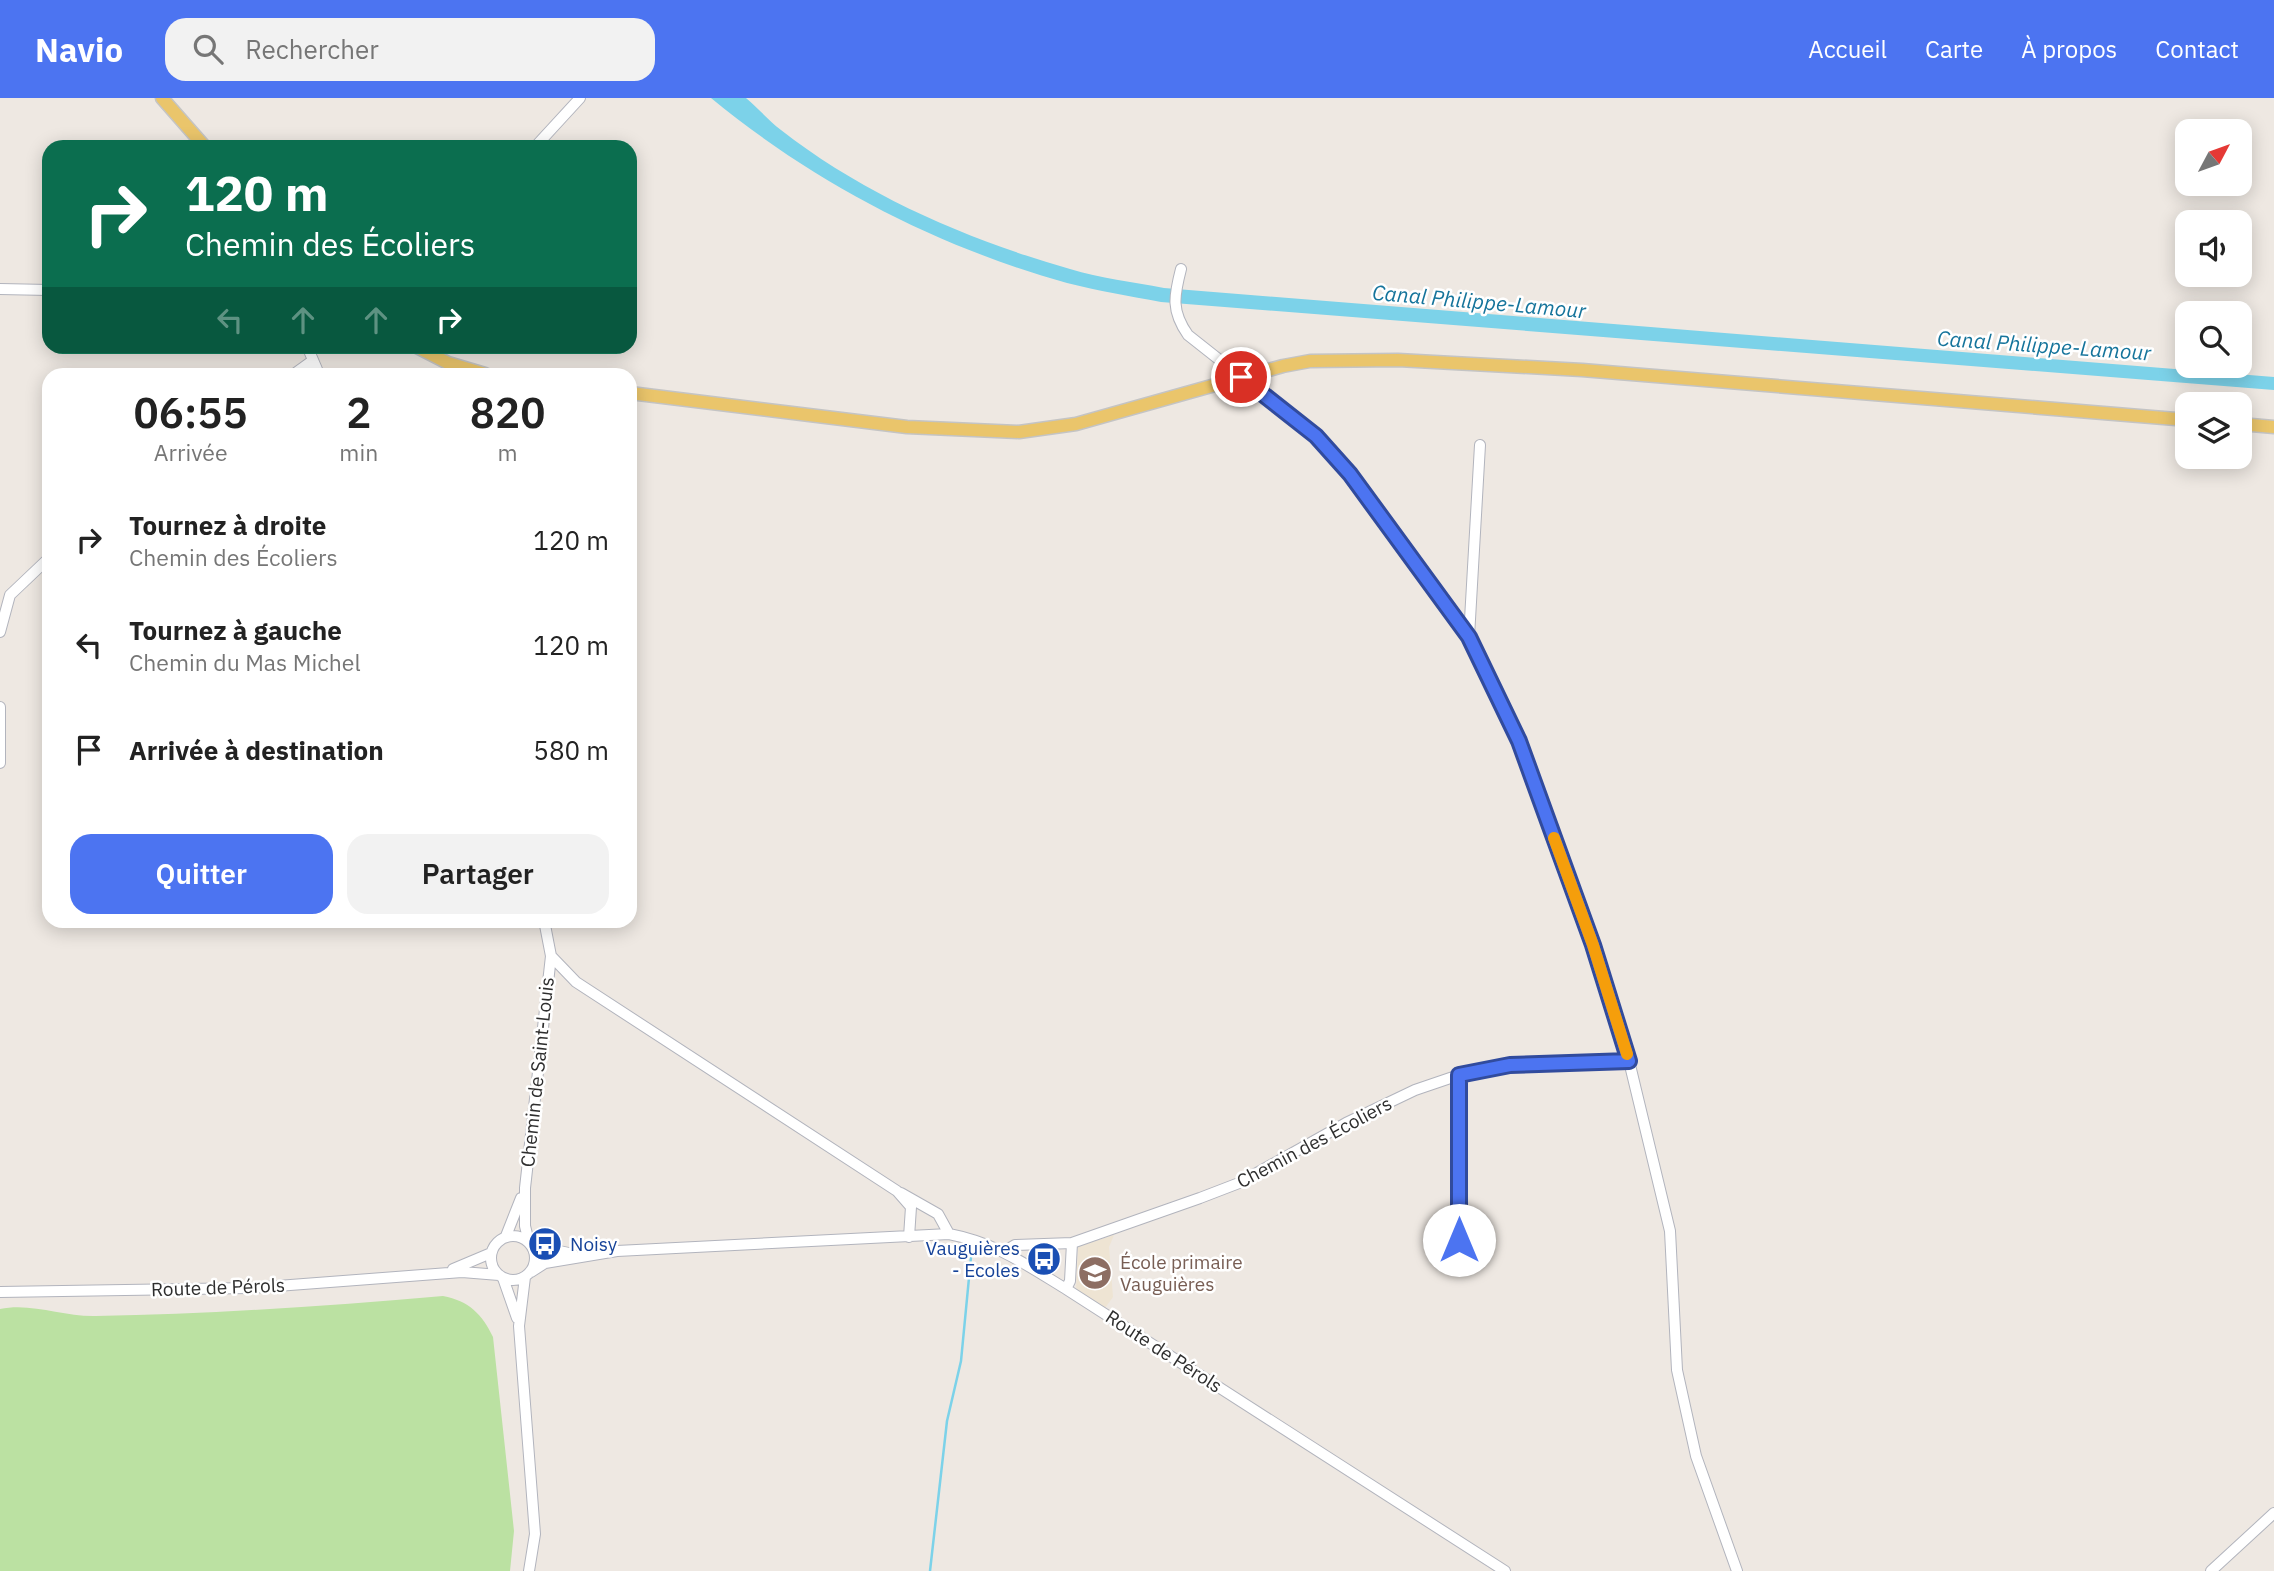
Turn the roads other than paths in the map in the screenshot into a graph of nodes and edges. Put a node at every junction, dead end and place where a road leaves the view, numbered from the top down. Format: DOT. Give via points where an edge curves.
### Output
graph roads {
  1 [pos="162,98"];
  2 [pos="580,98"];
  3 [pos="199,140"];
  4 [pos="541,140"];
  5 [pos="1181,269"];
  6 [pos="0,289"];
  7 [pos="42,290"];
  8 [pos="310,354"];
  9 [pos="431,354"];
  10 [pos="312,361"];
  11 [pos="302,368"];
  12 [pos="316,368"];
  13 [pos="465,368"];
  14 [pos="1241,377"];
  15 [pos="637,394"];
  16 [pos="2175,419"];
  17 [pos="2252,425"];
  18 [pos="2274,427"];
  19 [pos="1479,445"];
  20 [pos="42,565"];
  21 [pos="0,632"];
  22 [pos="1469,637"];
  23 [pos="0,707"];
  24 [pos="0,763"];
  25 [pos="546,928"];
  26 [pos="551,956"];
  27 [pos="1629,1061"];
  28 [pos="1459,1075"];
  29 [pos="525,1188"];
  30 [pos="897,1191"];
  31 [pos="948,1234"];
  32 [pos="506,1236"];
  33 [pos="909,1237"];
  34 [pos="1459,1240"];
  35 [pos="1073,1243"];
  36 [pos="531,1244"];
  37 [pos="1005,1251"];
  38 [pos="491,1252"];
  39 [pos="580,1255"];
  40 [pos="436,1273"];
  41 [pos="528,1274"];
  42 [pos="501,1277"];
  43 [pos="1066,1289"];
  44 [pos="0,1292"];
  45 [pos="519,1326"];
  46 [pos="2274,1513"];
  47 [pos="529,1571"];
  48 [pos="1505,1571"];
  49 [pos="1737,1571"];
  50 [pos="2211,1571"];
  1 -- 3 [label="main road"];
  2 -- 4 [label="street"];
  5 -- 14 [label="street" via="1177,320 1188,335"];
  6 -- 7 [label="street"];
  8 -- 10 [label="street"];
  9 -- 13 [label="main road"];
  10 -- 11 [label="street"];
  10 -- 12 [label="street"];
  14 -- 15 [label="main road" via="1076,424 986,433"];
  14 -- 16 [label="main road" via="1310,361 1398,360 1582,370"];
  14 -- 22 [label="street" via="1316,436 1350,474"];
  17 -- 18 [label="main road"];
  19 -- 22 [label="street"];
  20 -- 21 [label="street" via="10,595"];
  22 -- 27 [label="street" via="1519,741 1593,945"];
  23 -- 24 [label="street"];
  25 -- 26 [label="street, Chemin de Saint-Louis"];
  26 -- 29 [label="street, Chemin de Saint-Louis"];
  26 -- 30 [label="street" via="576,982"];
  27 -- 28 [label="street, Chemin des Écoliers" via="1510,1065"];
  27 -- 49 [label="street" via="1670,1231 1680,1382 1696,1456"];
  28 -- 34 [label="street"];
  28 -- 35 [label="street, Chemin des Écoliers" via="1346,1123 1239,1183"];
  29 -- 32 [label="street, Chemin de Saint-Louis"];
  29 -- 36 [label="street, Chemin de Saint-Louis" via="525,1226"];
  30 -- 31 [label="street" via="938,1214"];
  30 -- 33 [label="street" via="911,1206"];
  31 -- 33 [label="street, Route de Pérols"];
  31 -- 37 [label="street, Route de Pérols"];
  32 -- 36 [label="street" via="519,1236"];
  32 -- 38 [label="street"];
  33 -- 39 [label="street, Route de Pérols"];
  35 -- 37 [label="street, Chemin des Écoliers" via="1015,1245"];
  35 -- 43 [label="street"];
  36 -- 39 [label="street, Route de Pérols"];
  36 -- 41 [label="street" via="536,1259"];
  37 -- 43 [label="street, Route de Pérols"];
  38 -- 40 [label="street, Route de Pérols"];
  38 -- 42 [label="street" via="492,1265"];
  39 -- 41 [label="street, Route de Pérols" via="545,1263"];
  40 -- 42 [label="street, Route de Pérols" via="484,1272"];
  40 -- 44 [label="street, Route de Pérols" via="250,1288"];
  41 -- 42 [label="street" via="510,1280"];
  41 -- 45 [label="street"];
  42 -- 45 [label="street"];
  43 -- 48 [label="street, Route de Pérols"];
  45 -- 47 [label="street" via="535,1534"];
  46 -- 50 [label="street"];
}
